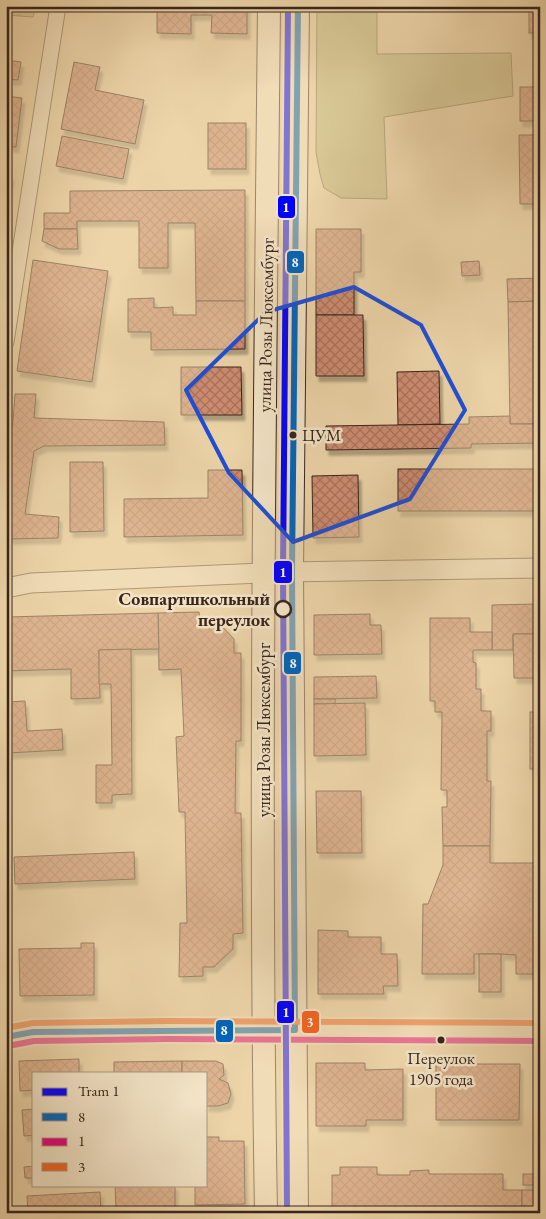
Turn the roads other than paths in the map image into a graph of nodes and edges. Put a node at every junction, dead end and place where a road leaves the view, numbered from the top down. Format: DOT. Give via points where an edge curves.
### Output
graph roads {
  1 [pos="58,6"];
  2 [pos="269,6"];
  3 [pos="298,6"];
  4 [pos="6,342"];
  5 [pos="540,568"];
  6 [pos="292,572"];
  7 [pos="264,573"];
  8 [pos="6,588"];
  9 [pos="295,1030"];
  10 [pos="263,1031"];
  11 [pos="540,1032"];
  12 [pos="6,1037"];
  13 [pos="266,1213"];
  14 [pos="297,1213"];
  1 -- 4 [label="street"];
  2 -- 7 [label="main road, улица Розы Люксембург"];
  3 -- 6 [label="main road, улица Розы Люксембург"];
  5 -- 6 [label="street"];
  6 -- 7 [label="street"];
  6 -- 9 [label="main road, улица Розы Люксембург"];
  7 -- 8 [label="street" via="31,583"];
  7 -- 10 [label="main road, улица Розы Люксембург"];
  9 -- 10 [label="main road"];
  9 -- 11 [label="main road"];
  9 -- 14 [label="main road, улица Розы Люксембург"];
  10 -- 12 [label="main road" via="33,1032"];
  10 -- 13 [label="main road, улица Розы Люксембург"];
}
